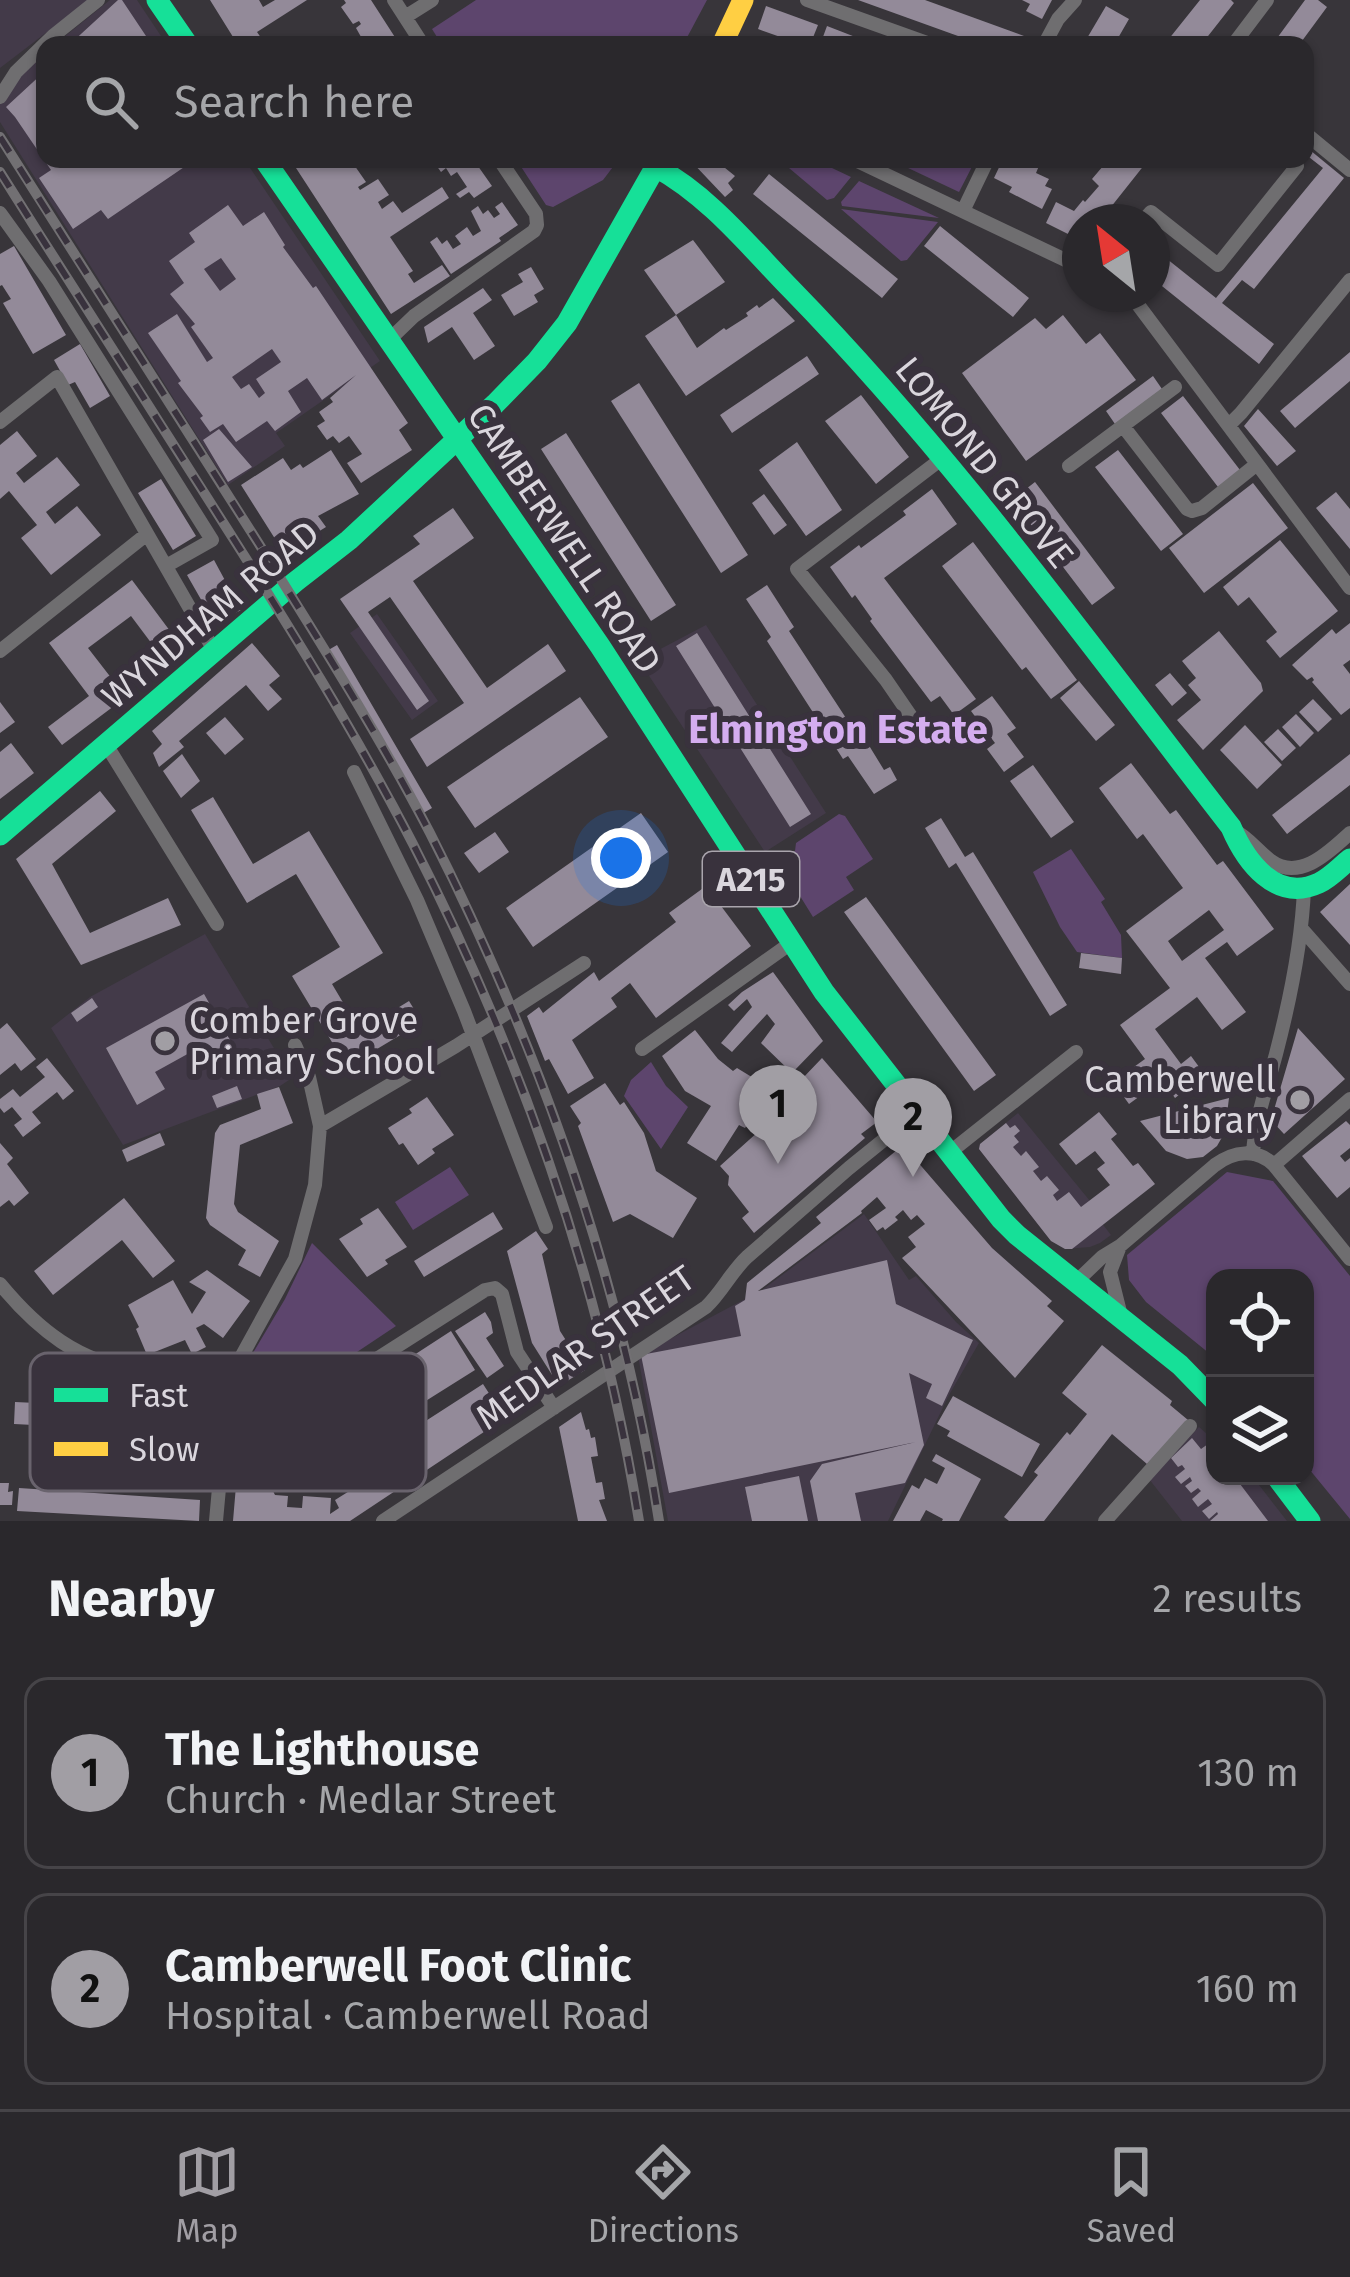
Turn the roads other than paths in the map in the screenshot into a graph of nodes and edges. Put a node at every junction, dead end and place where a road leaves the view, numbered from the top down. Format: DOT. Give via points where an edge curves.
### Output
graph roads {
  1 [pos="98,0"];
  2 [pos="157,0"];
  3 [pos="394,0"];
  4 [pos="432,0"];
  5 [pos="743,0"];
  6 [pos="807,0"];
  7 [pos="1075,0"];
  8 [pos="1267,0"];
  9 [pos="405,17"];
  10 [pos="53,36"];
  11 [pos="182,36"];
  12 [pos="417,36"];
  13 [pos="726,36"];
  14 [pos="908,36"];
  15 [pos="1049,36"];
  16 [pos="1240,36"];
  17 [pos="36,53"];
  18 [pos="0,97"];
  19 [pos="1314,140"];
  20 [pos="270,168"];
  21 [pos="505,168"];
  22 [pos="655,168"];
  23 [pos="664,168"];
  24 [pos="873,168"];
  25 [pos="984,168"];
  26 [pos="1295,168"];
  27 [pos="1350,170"];
  28 [pos="963,211"];
  29 [pos="0,213"];
  30 [pos="1170,228"];
  31 [pos="1062,258"];
  32 [pos="1350,280"];
  33 [pos="1144,312"];
  34 [pos="388,341"];
  35 [pos="1175,387"];
  36 [pos="0,422"];
  37 [pos="1229,425"];
  38 [pos="1123,426"];
  39 [pos="458,438"];
  40 [pos="944,457"];
  41 [pos="1257,464"];
  42 [pos="1069,466"];
  43 [pos="147,534"];
  44 [pos="166,566"];
  45 [pos="1350,588"];
  46 [pos="0,651"];
  47 [pos="215,652"];
  48 [pos="923,734"];
  49 [pos="107,746"];
  50 [pos="354,772"];
  51 [pos="1350,833"];
  52 [pos="0,835"];
  53 [pos="1350,859"];
  54 [pos="1300,878"];
  55 [pos="217,924"];
  56 [pos="1301,928"];
  57 [pos="791,943"];
  58 [pos="584,963"];
  59 [pos="1350,984"];
  60 [pos="472,1036"];
  61 [pos="295,1045"];
  62 [pos="642,1049"];
  63 [pos="1076,1052"];
  64 [pos="1350,1100"];
  65 [pos="917,1113"];
  66 [pos="320,1126"];
  67 [pos="949,1154"];
  68 [pos="1253,1154"];
  69 [pos="1274,1165"];
  70 [pos="546,1227"];
  71 [pos="1120,1246"];
  72 [pos="1350,1259"];
  73 [pos="1080,1284"];
  74 [pos="0,1285"];
  75 [pos="1121,1316"];
  76 [pos="80,1353"];
  77 [pos="243,1353"];
  78 [pos="387,1353"];
  79 [pos="1206,1392"];
  80 [pos="554,1408"];
  81 [pos="1190,1426"];
  82 [pos="1283,1485"];
  83 [pos="219,1491"];
  84 [pos="216,1521"];
  85 [pos="382,1521"];
  86 [pos="1105,1521"];
  87 [pos="1310,1521"];
  1 -- 10 [label="street"];
  2 -- 11 [label="main road"];
  3 -- 9 [label="street"];
  4 -- 9 [label="street"];
  5 -- 13 [label="main road"];
  6 -- 14 [label="street"];
  7 -- 15 [label="street"];
  8 -- 16 [label="street"];
  9 -- 12 [label="street"];
  17 -- 18 [label="street"];
  19 -- 27 [label="street"];
  20 -- 34 [label="main road, CAMBERWELL ROAD / A215"];
  21 -- 34 [label="street" via="536,214 530,237"];
  22 -- 39 [label="main road, WYNDHAM ROAD" via="553,343"];
  23 -- 40 [label="main road, LOMOND GROVE" via="719,215"];
  24 -- 28 [label="street"];
  25 -- 28 [label="street"];
  26 -- 30 [label="street" via="1218,265"];
  28 -- 31 [label="street"];
  29 -- 44 [label="street" via="212,540"];
  32 -- 37 [label="street"];
  33 -- 37 [label="street"];
  34 -- 39 [label="main road, CAMBERWELL ROAD / A215"];
  35 -- 38 [label="street"];
  36 -- 43 [label="street" via="57,376"];
  37 -- 41 [label="street"];
  38 -- 41 [label="street" via="1192,511"];
  38 -- 42 [label="street"];
  39 -- 47 [label="main road, WYNDHAM ROAD"];
  39 -- 57 [label="main road, CAMBERWELL ROAD / A215"];
  40 -- 48 [label="street" via="797,569"];
  40 -- 54 [label="main road, LOMOND GROVE" via="1242,852 1282,887"];
  41 -- 45 [label="street"];
  43 -- 44 [label="street"];
  43 -- 46 [label="street"];
  44 -- 47 [label="street"];
  47 -- 49 [label="main road, WYNDHAM ROAD"];
  49 -- 52 [label="main road, WYNDHAM ROAD"];
  49 -- 55 [label="street"];
  50 -- 60 [label="street"];
  51 -- 54 [label="street"];
  53 -- 54 [label="main road" via="1322,881"];
  54 -- 56 [label="street"];
  56 -- 59 [label="street"];
  56 -- 68 [label="street"];
  57 -- 62 [label="street"];
  57 -- 65 [label="main road, CAMBERWELL ROAD / A215"];
  58 -- 60 [label="street"];
  60 -- 66 [label="street"];
  60 -- 70 [label="street"];
  61 -- 66 [label="street"];
  63 -- 67 [label="street"];
  64 -- 69 [label="street"];
  65 -- 67 [label="main road, CAMBERWELL ROAD / A215"];
  65 -- 80 [label="street, MEDLAR STREET" via="747,1257 706,1307"];
  66 -- 77 [label="street" via="295,1259"];
  67 -- 73 [label="main road, CAMBERWELL ROAD / A215" via="1017,1235"];
  68 -- 69 [label="street"];
  68 -- 71 [label="street" via="1224,1158"];
  69 -- 72 [label="street"];
  71 -- 73 [label="street"];
  71 -- 75 [label="street" via="1110,1272"];
  73 -- 75 [label="main road, A215"];
  74 -- 76 [label="street" via="43,1330"];
  75 -- 79 [label="main road, A215"];
  78 -- 80 [label="street" via="495,1288 517,1352"];
  80 -- 85 [label="street, MEDLAR STREET"];
  81 -- 86 [label="street"];
  82 -- 87 [label="main road"];
  83 -- 84 [label="street"];
}
